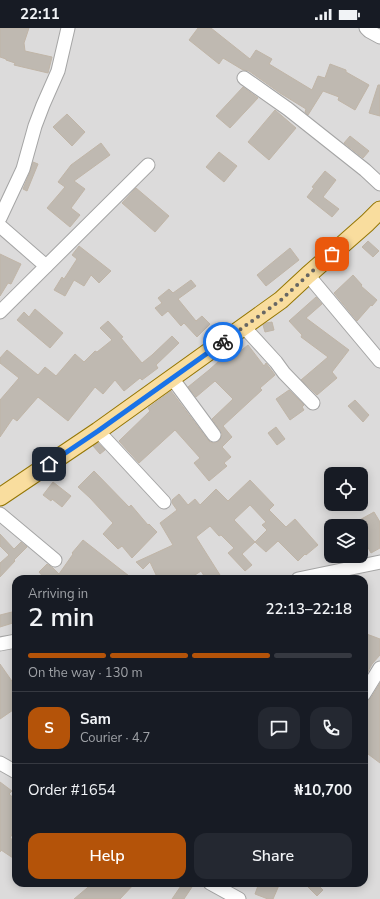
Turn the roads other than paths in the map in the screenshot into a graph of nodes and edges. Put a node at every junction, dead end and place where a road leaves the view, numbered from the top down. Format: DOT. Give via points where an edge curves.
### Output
graph roads {
  1 [pos="68,28"];
  2 [pos="366,28"];
  3 [pos="380,37"];
  4 [pos="244,78"];
  5 [pos="148,165"];
  6 [pos="380,184"];
  7 [pos="380,210"];
  8 [pos="0,218"];
  9 [pos="0,226"];
  10 [pos="46,266"];
  11 [pos="308,275"];
  12 [pos="0,312"];
  13 [pos="244,327"];
  14 [pos="380,361"];
  15 [pos="172,378"];
  16 [pos="313,403"];
  17 [pos="98,431"];
  18 [pos="214,435"];
  19 [pos="0,497"];
  20 [pos="164,502"];
  21 [pos="0,514"];
  22 [pos="55,560"];
  23 [pos="380,562"];
  24 [pos="317,575"];
  25 [pos="12,642"];
  26 [pos="0,644"];
  27 [pos="380,668"];
  28 [pos="368,688"];
  29 [pos="0,763"];
  30 [pos="12,770"];
  31 [pos="217,887"];
  32 [pos="239,899"];
  1 -- 8 [label="street" via="58,71 35,126 23,169"];
  2 -- 3 [label="street"];
  4 -- 6 [label="street" via="288,109 366,170"];
  5 -- 10 [label="street"];
  7 -- 11 [label="main road"];
  9 -- 10 [label="street"];
  10 -- 12 [label="street"];
  11 -- 13 [label="main road" via="281,300"];
  11 -- 14 [label="street"];
  13 -- 15 [label="main road"];
  13 -- 16 [label="street"];
  15 -- 17 [label="main road"];
  15 -- 18 [label="street"];
  17 -- 19 [label="main road"];
  17 -- 20 [label="street"];
  21 -- 22 [label="street"];
  23 -- 24 [label="street"];
  25 -- 26 [label="street"];
  27 -- 28 [label="street"];
  29 -- 30 [label="street"];
  31 -- 32 [label="street"];
}
